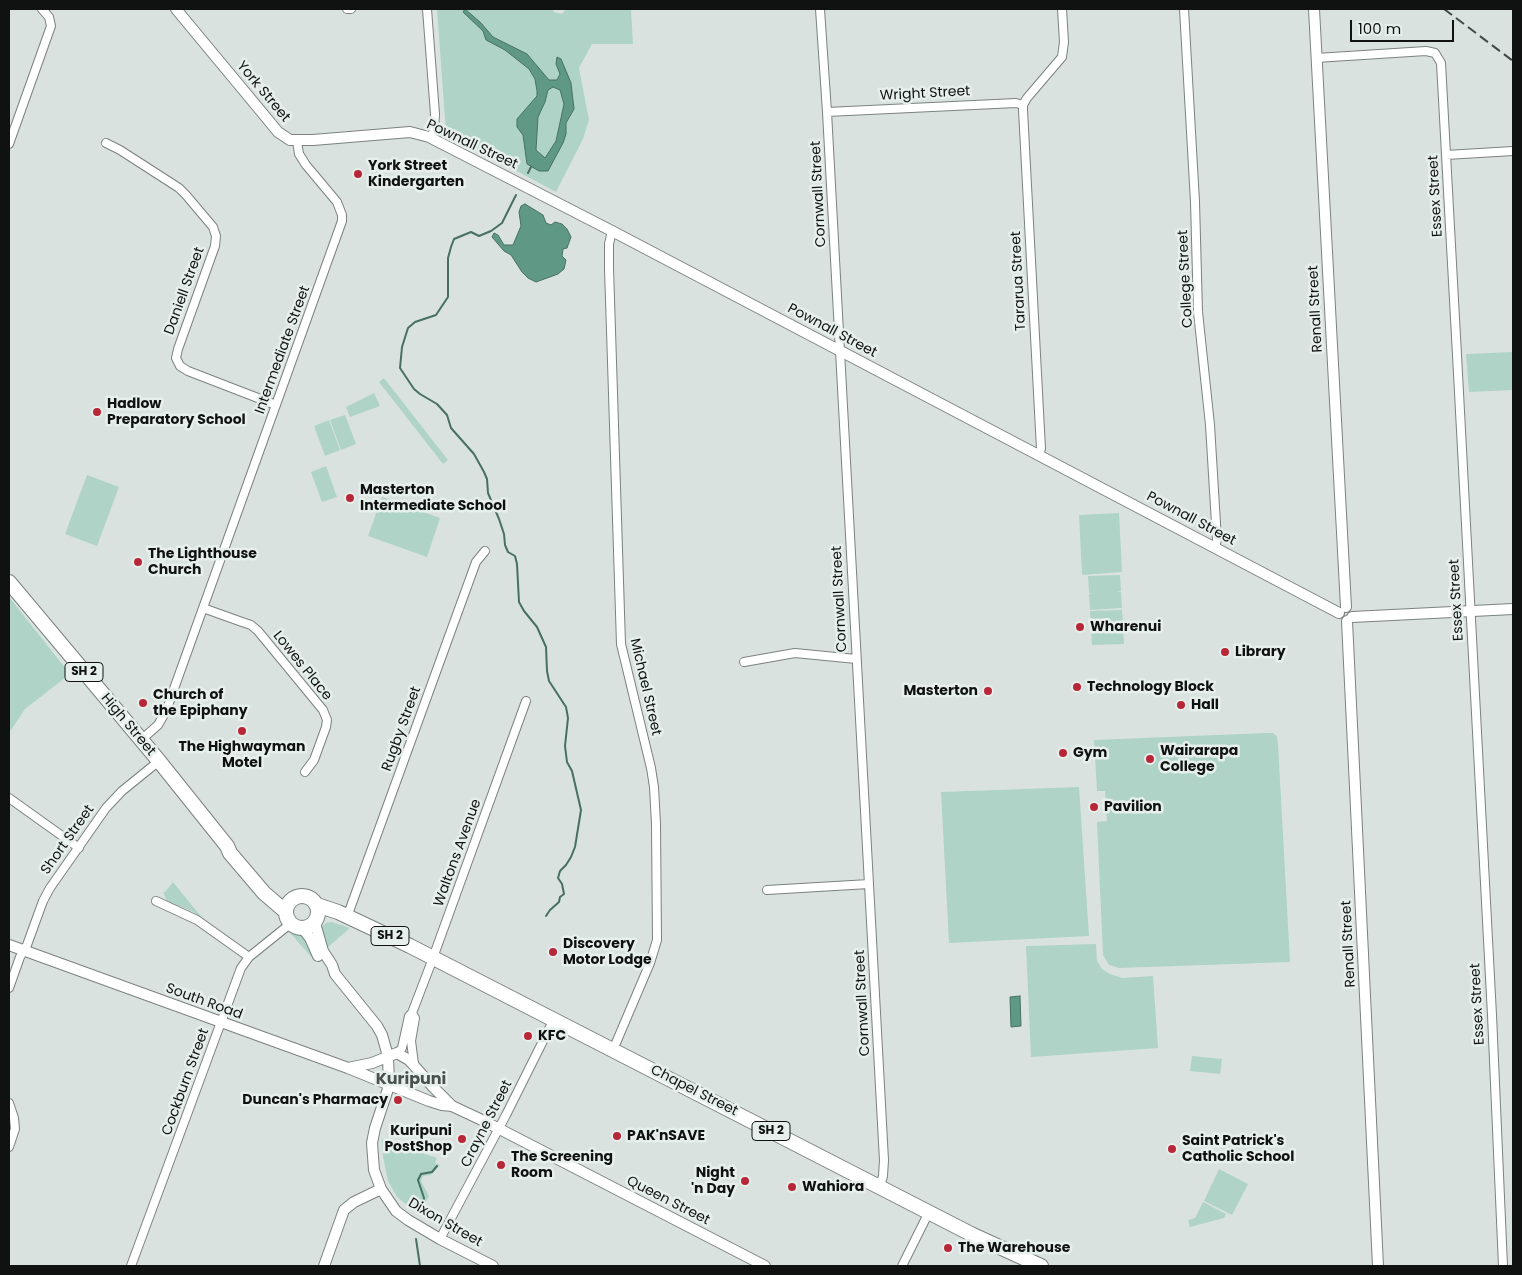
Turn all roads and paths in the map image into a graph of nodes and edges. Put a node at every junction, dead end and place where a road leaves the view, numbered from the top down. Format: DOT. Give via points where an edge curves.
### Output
graph roads {
  1 [pos="42,9"];
  2 [pos="176,9"];
  3 [pos="347,9"];
  4 [pos="351,9"];
  5 [pos="427,9"];
  6 [pos="820,9"];
  7 [pos="1062,9"];
  8 [pos="1184,9"];
  9 [pos="1314,9"];
  10 [pos="1316,58"];
  11 [pos="1023,105"];
  12 [pos="827,112"];
  13 [pos="430,137"];
  14 [pos="297,141"];
  15 [pos="106,143"];
  16 [pos="9,144"];
  17 [pos="1513,152"];
  18 [pos="1446,155"];
  19 [pos="612,231"];
  20 [pos="839,351"];
  21 [pos="276,405"];
  22 [pos="1038,455"];
  23 [pos="1214,547"];
  24 [pos="485,551"];
  25 [pos="9,582"];
  26 [pos="203,608"];
  27 [pos="1513,609"];
  28 [pos="1343,610"];
  29 [pos="1470,612"];
  30 [pos="1350,619"];
  31 [pos="856,659"];
  32 [pos="744,662"];
  33 [pos="526,701"];
  34 [pos="141,740"];
  35 [pos="159,762"];
  36 [pos="305,772"];
  37 [pos="9,798"];
  38 [pos="228,846"];
  39 [pos="79,848"];
  40 [pos="869,884"];
  41 [pos="768,890"];
  42 [pos="295,897"];
  43 [pos="156,901"];
  44 [pos="347,917"];
  45 [pos="304,919"];
  46 [pos="9,945"];
  47 [pos="24,951"];
  48 [pos="249,957"];
  49 [pos="433,958"];
  50 [pos="9,988"];
  51 [pos="412,1013"];
  52 [pos="554,1019"];
  53 [pos="220,1022"];
  54 [pos="612,1050"];
  55 [pos="393,1055"];
  56 [pos="415,1067"];
  57 [pos="348,1068"];
  58 [pos="389,1086"];
  59 [pos="9,1104"];
  60 [pos="452,1106"];
  61 [pos="499,1129"];
  62 [pos="9,1147"];
  63 [pos="880,1186"];
  64 [pos="381,1189"];
  65 [pos="929,1212"];
  66 [pos="440,1239"];
  67 [pos="131,1266"];
  68 [pos="324,1266"];
  69 [pos="492,1266"];
  70 [pos="765,1266"];
  71 [pos="902,1266"];
  72 [pos="1041,1266"];
  73 [pos="1378,1266"];
  74 [pos="1503,1266"];
  1 -- 16 [label="street" via="51,26"];
  2 -- 14 [label="street, York Street" via="278,132"];
  3 -- 4 [label="street"];
  5 -- 13 [label="street" via="435,114"];
  6 -- 12 [label="street, Cornwall Street"];
  7 -- 11 [label="street" via="1062,58"];
  8 -- 23 [label="street, College Street" via="1198,312 1210,425 1217,540"];
  9 -- 10 [label="street, Renall Street"];
  10 -- 18 [label="street, Essex Street" via="1435,53 1441,63"];
  10 -- 28 [label="street, Renall Street"];
  11 -- 12 [label="street, Wright Street"];
  11 -- 22 [label="street, Tararua Street" via="1041,449"];
  12 -- 20 [label="street, Cornwall Street"];
  13 -- 14 [label="street, Pownall Street" via="404,132"];
  13 -- 19 [label="street, Pownall Street"];
  14 -- 21 [label="street, Intermediate Street" via="302,159 337,202 342,215"];
  15 -- 21 [label="street, Daniell Street" via="179,188 213,227 216,236 178,349 176,358 180,366"];
  17 -- 18 [label="street"];
  18 -- 29 [label="street, Essex Street"];
  19 -- 20 [label="street, Pownall Street"];
  19 -- 54 [label="street, Michael Street" via="609,268 620,637 654,787 657,940"];
  20 -- 22 [label="street, Pownall Street"];
  20 -- 31 [label="street, Cornwall Street"];
  21 -- 26 [label="street, Intermediate Street"];
  22 -- 23 [label="street, Pownall Street"];
  23 -- 28 [label="street, Pownall Street"];
  24 -- 44 [label="street, Rugby Street" via="476,562"];
  25 -- 34 [label="highway, High Street / SH 2"];
  26 -- 34 [label="street, Intermediate Street" via="162,719"];
  26 -- 36 [label="street, Lowes Place" via="251,625 323,710 326,727 314,760"];
  27 -- 29 [label="street"];
  28 -- 30 [label="street" via="1352,610"];
  29 -- 30 [label="street"];
  29 -- 74 [label="street, Essex Street"];
  30 -- 73 [label="street, Renall Street"];
  31 -- 32 [label="street" via="795,653"];
  31 -- 40 [label="street, Cornwall Street"];
  33 -- 49 [label="street, Waltons Avenue"];
  34 -- 35 [label="highway, High Street / SH 2"];
  35 -- 38 [label="highway, High Street / SH 2"];
  35 -- 39 [label="street, Short Street" via="114,799"];
  37 -- 39 [label="street"];
  38 -- 42 [label="highway, High Street / SH 2" via="270,889"];
  38 -- 45 [label="highway, High Street / SH 2" via="230,853 264,893"];
  39 -- 47 [label="street, Short Street" via="46,894"];
  40 -- 41 [label="street"];
  40 -- 63 [label="street, Cornwall Street" via="884,1160"];
  42 -- 45 [label="highway" via="289,902"];
  42 -- 45 [label="highway, SH 2" via="307,896 313,900"];
  43 -- 48 [label="street" via="196,920"];
  44 -- 45 [label="highway, Chapel Street / SH 2" via="338,912"];
  44 -- 49 [label="highway, Chapel Street / SH 2"];
  45 -- 48 [label="street, Cockburn Street"];
  45 -- 55 [label="street, High Street" via="326,970 335,974 377,1026"];
  46 -- 47 [label="street, South Road"];
  47 -- 50 [label="street, Short Street"];
  47 -- 53 [label="street, South Road"];
  48 -- 53 [label="street, Cockburn Street" via="241,968"];
  49 -- 51 [label="street, Waltons Avenue"];
  49 -- 52 [label="highway, Chapel Street / SH 2"];
  51 -- 55 [label="street, Waltons Avenue" via="402,1048"];
  51 -- 56 [label="street, Waltons Avenue" via="415,1018 411,1047"];
  52 -- 54 [label="highway, Chapel Street / SH 2"];
  52 -- 61 [label="street, Crayne Street"];
  53 -- 57 [label="street, South Road"];
  53 -- 67 [label="street, Cockburn Street"];
  54 -- 63 [label="highway, Chapel Street / SH 2"];
  55 -- 56 [label="street, Queen Street" via="410,1060"];
  55 -- 57 [label="street"];
  55 -- 58 [label="street, High Street"];
  56 -- 60 [label="street, Queen Street"];
  57 -- 58 [label="street, South Road"];
  58 -- 60 [label="street, Queen Street"];
  58 -- 64 [label="street, Dixon Street" via="372,1143 374,1170"];
  59 -- 62 [label="street" via="16,1129"];
  60 -- 61 [label="street, Queen Street"];
  61 -- 66 [label="street, Crayne Street"];
  61 -- 70 [label="street, Queen Street"];
  63 -- 65 [label="highway, Chapel Street / SH 2"];
  64 -- 66 [label="street, Dixon Street" via="402,1216"];
  64 -- 68 [label="street" via="344,1210"];
  65 -- 71 [label="street"];
  65 -- 72 [label="highway, Chapel Street / SH 2"];
  66 -- 69 [label="street, Dixon Street"];
}
